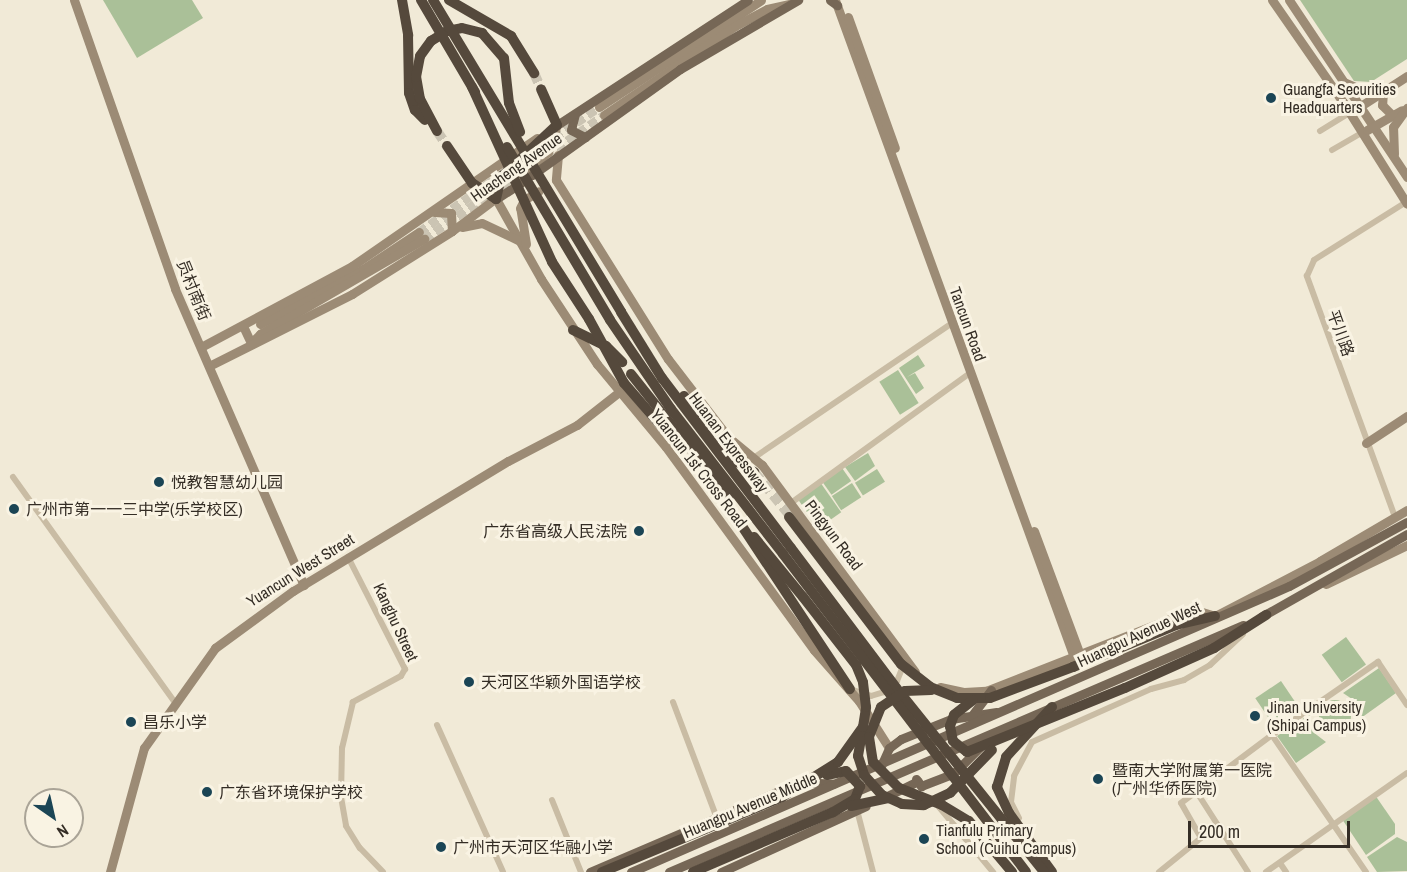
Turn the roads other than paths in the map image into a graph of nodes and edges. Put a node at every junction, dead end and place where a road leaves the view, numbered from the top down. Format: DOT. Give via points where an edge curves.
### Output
graph roads {
  1 [pos="74,0"];
  2 [pos="402,0"];
  3 [pos="421,0"];
  4 [pos="433,0"];
  5 [pos="449,0"];
  6 [pos="748,0"];
  7 [pos="761,0"];
  8 [pos="805,0"];
  9 [pos="1272,0"];
  10 [pos="1289,0"];
  11 [pos="794,2"];
  12 [pos="838,2"];
  13 [pos="534,74"];
  14 [pos="1407,76"];
  15 [pos="1343,82"];
  16 [pos="1393,86"];
  17 [pos="472,87"];
  18 [pos="541,89"];
  19 [pos="1335,91"];
  20 [pos="1383,92"];
  21 [pos="1359,107"];
  22 [pos="1407,107"];
  23 [pos="576,112"];
  24 [pos="1350,112"];
  25 [pos="1392,116"];
  26 [pos="557,125"];
  27 [pos="1372,127"];
  28 [pos="1320,131"];
  29 [pos="1362,133"];
  30 [pos="585,137"];
  31 [pos="447,146"];
  32 [pos="1332,150"];
  33 [pos="1389,152"];
  34 [pos="558,155"];
  35 [pos="1378,159"];
  36 [pos="1396,162"];
  37 [pos="1407,177"];
  38 [pos="472,183"];
  39 [pos="544,186"];
  40 [pos="496,199"];
  41 [pos="567,199"];
  42 [pos="1406,203"];
  43 [pos="432,212"];
  44 [pos="452,231"];
  45 [pos="522,242"];
  46 [pos="532,261"];
  47 [pos="621,312"];
  48 [pos="952,323"];
  49 [pos="243,326"];
  50 [pos="573,330"];
  51 [pos="251,343"];
  52 [pos="201,346"];
  53 [pos="622,362"];
  54 [pos="211,365"];
  55 [pos="631,374"];
  56 [pos="970,374"];
  57 [pos="619,392"];
  58 [pos="1407,416"];
  59 [pos="1366,443"];
  60 [pos="755,458"];
  61 [pos="754,472"];
  62 [pos="13,477"];
  63 [pos="791,503"];
  64 [pos="1407,510"];
  65 [pos="734,514"];
  66 [pos="1395,517"];
  67 [pos="789,518"];
  68 [pos="722,522"];
  69 [pos="1407,522"];
  70 [pos="1407,534"];
  71 [pos="1407,545"];
  72 [pos="787,551"];
  73 [pos="348,558"];
  74 [pos="304,585"];
  75 [pos="1321,586"];
  76 [pos="1215,615"];
  77 [pos="1266,615"];
  78 [pos="1250,627"];
  79 [pos="906,658"];
  80 [pos="1076,660"];
  81 [pos="1190,660"];
  82 [pos="1195,674"];
  83 [pos="850,689"];
  84 [pos="991,690"];
  85 [pos="938,691"];
  86 [pos="866,694"];
  87 [pos="973,700"];
  88 [pos="174,701"];
  89 [pos="673,702"];
  90 [pos="1407,705"];
  91 [pos="1052,707"];
  92 [pos="1005,711"];
  93 [pos="973,714"];
  94 [pos="437,725"];
  95 [pos="863,726"];
  96 [pos="1021,733"];
  97 [pos="989,734"];
  98 [pos="1272,735"];
  99 [pos="889,747"];
  100 [pos="880,766"];
  101 [pos="910,769"];
  102 [pos="1407,773"];
  103 [pos="920,783"];
  104 [pos="837,784"];
  105 [pos="1196,791"];
  106 [pos="782,797"];
  107 [pos="552,800"];
  108 [pos="926,800"];
  109 [pos="857,810"];
  110 [pos="833,812"];
  111 [pos="716,816"];
  112 [pos="1334,825"];
  113 [pos="1280,863"];
  114 [pos="110,872"];
  115 [pos="383,872"];
  116 [pos="503,872"];
  117 [pos="581,872"];
  118 [pos="590,872"];
  119 [pos="602,872"];
  120 [pos="631,872"];
  121 [pos="669,872"];
  122 [pos="693,872"];
  123 [pos="720,872"];
  124 [pos="873,872"];
  125 [pos="993,872"];
  126 [pos="1012,872"];
  127 [pos="1026,872"];
  128 [pos="1044,872"];
  129 [pos="1053,872"];
  130 [pos="1160,872"];
  131 [pos="1248,872"];
  132 [pos="1266,872"];
  133 [pos="1286,872"];
  134 [pos="1366,872"];
  1 -- 52 [label="street, 员村南街" via="175,289"];
  2 -- 39 [label="highway, bridge" via="412,102 435,129 417,88 420,56 431,40 447,31 462,28 482,33 504,58 512,112"];
  3 -- 17 [label="highway, Huanan Expressway, bridge"];
  4 -- 39 [label="highway, Huanan Expressway, bridge"];
  5 -- 13 [label="highway" via="511,36"];
  6 -- 23 [label="main road, Huacheng Avenue"];
  7 -- 11 [label="street" via="601,111 735,26 767,9"];
  8 -- 11 [label="main road, Huacheng Avenue"];
  9 -- 19 [label="street"];
  10 -- 15 [label="street"];
  11 -- 30 [label="main road, Huacheng Avenue" via="710,50"];
  12 -- 48 [label="street, Tancun Road"];
  12 -- 80 [label="street, Tancun Road"];
  14 -- 16 [label="street"];
  15 -- 16 [label="street" via="1364,91"];
  15 -- 19 [label="street"];
  15 -- 21 [label="street"];
  16 -- 20 [label="street"];
  17 -- 65 [label="highway, bridge" via="552,262 624,383"];
  17 -- 72 [label="highway, Huanan Expressway, bridge" via="610,320 671,409"];
  18 -- 26 [label="highway"];
  19 -- 24 [label="street"];
  20 -- 21 [label="street"];
  20 -- 25 [label="street" via="1382,105"];
  21 -- 24 [label="street"];
  21 -- 27 [label="street"];
  22 -- 25 [label="street"];
  22 -- 36 [label="street" via="1392,131"];
  23 -- 26 [label="main road, Huacheng Avenue"];
  23 -- 30 [label="main road" via="571,130"];
  24 -- 28 [label="street"];
  24 -- 29 [label="street"];
  25 -- 27 [label="street"];
  26 -- 38 [label="street, Huacheng Avenue"];
  26 -- 40 [label="highway" via="501,177"];
  27 -- 29 [label="street"];
  27 -- 33 [label="street"];
  29 -- 32 [label="street"];
  29 -- 35 [label="street"];
  30 -- 34 [label="main road, Huacheng Avenue"];
  31 -- 38 [label="highway"];
  33 -- 35 [label="street"];
  33 -- 36 [label="street"];
  34 -- 40 [label="main road, Huacheng Avenue"];
  34 -- 41 [label="street, Pingyun Road" via="556,180"];
  35 -- 42 [label="street"];
  36 -- 37 [label="street"];
  38 -- 40 [label="highway"];
  38 -- 43 [label="street, Huacheng Avenue"];
  39 -- 47 [label="highway, Huanan Expressway, bridge"];
  40 -- 44 [label="street, Huacheng Avenue"];
  40 -- 45 [label="street, Yuancun 1st Cross Road"];
  41 -- 46 [label="street" via="542,190 522,202 519,214"];
  41 -- 60 [label="street, Pingyun Road" via="668,359 728,437"];
  42 -- 59 [label="street, 平川路" via="1308,268 1309,285"];
  43 -- 44 [label="street" via="451,213"];
  43 -- 49 [label="street, Huacheng Avenue" via="344,271"];
  44 -- 45 [label="street" via="482,224"];
  44 -- 51 [label="street, Huacheng Avenue" via="352,294"];
  45 -- 46 [label="street, Yuancun 1st Cross Road"];
  46 -- 50 [label="street, Yuancun 1st Cross Road"];
  47 -- 61 [label="highway" via="657,365 737,462"];
  47 -- 72 [label="highway, Huanan Expressway" via="662,378"];
  48 -- 56 [label="street, Tancun Road"];
  48 -- 60 [label="street"];
  49 -- 51 [label="street"];
  49 -- 51 [label="street, Huacheng Avenue" via="255,326 301,304 422,236"];
  49 -- 52 [label="street, Huacheng Avenue"];
  50 -- 53 [label="highway" via="606,346"];
  50 -- 57 [label="street, Yuancun 1st Cross Road"];
  51 -- 54 [label="street, Huacheng Avenue"];
  52 -- 54 [label="street, 员村南街"];
  54 -- 74 [label="street, 员村南街"];
  55 -- 72 [label="highway" via="749,521"];
  56 -- 63 [label="street"];
  56 -- 80 [label="street, Tancun Road"];
  57 -- 68 [label="street, Yuancun 1st Cross Road"];
  57 -- 73 [label="street, Yuancun West Street" via="577,425"];
  58 -- 59 [label="street"];
  59 -- 66 [label="street, 平川路"];
  60 -- 63 [label="street, Pingyun Road"];
  62 -- 88 [label="street"];
  63 -- 79 [label="street, Pingyun Road"];
  64 -- 66 [label="street"];
  65 -- 68 [label="street"];
  65 -- 83 [label="highway"];
  65 -- 86 [label="highway, bridge" via="853,660"];
  66 -- 76 [label="street"];
  67 -- 85 [label="highway, bridge" via="901,664"];
  68 -- 83 [label="street, Yuancun 1st Cross Road" via="806,639"];
  69 -- 76 [label="main road, Huangpu Avenue West" via="1309,577"];
  70 -- 75 [label="main road, Huangpu Avenue West"];
  71 -- 75 [label="street"];
  72 -- 127 [label="highway, Huanan Expressway, bridge"];
  72 -- 128 [label="highway, Huanan Expressway, bridge"];
  73 -- 74 [label="street, Yuancun West Street"];
  73 -- 115 [label="street, Kanghu Street" via="405,669 401,676 353,702 342,748 341,797 346,826"];
  74 -- 88 [label="street, Yuancun West Street" via="225,638"];
  75 -- 77 [label="main road, Huangpu Avenue West"];
  76 -- 80 [label="highway"];
  76 -- 92 [label="main road, Huangpu Avenue West"];
  77 -- 78 [label="highway"];
  77 -- 91 [label="main road, Huangpu Avenue West"];
  78 -- 81 [label="highway"];
  78 -- 82 [label="street" via="1228,650"];
  79 -- 84 [label="street, Pingyun Road" via="910,668 941,687 964,692"];
  79 -- 86 [label="street" via="901,674 888,690"];
  80 -- 84 [label="street, Pingyun Road"];
  80 -- 87 [label="highway, bridge" via="1008,694"];
  81 -- 82 [label="street" via="1198,666"];
  81 -- 96 [label="highway, bridge"];
  82 -- 129 [label="street" via="1032,742 1016,768 1011,802"];
  83 -- 86 [label="street"];
  83 -- 99 [label="street, Yuancun 1st Cross Road"];
  84 -- 93 [label="main road"];
  85 -- 87 [label="highway, bridge"];
  85 -- 108 [label="highway, bridge" via="910,690 891,698 875,716 869,737 872,758 883,776"];
  86 -- 95 [label="highway, bridge"];
  87 -- 96 [label="highway, bridge" via="960,708 951,722 951,738 961,749 974,752"];
  88 -- 114 [label="street, Yuancun West Street" via="144,748"];
  89 -- 111 [label="street"];
  90 -- 98 [label="street" via="1378,662"];
  91 -- 97 [label="main road, Huangpu Avenue West"];
  91 -- 129 [label="highway" via="1006,757 997,788"];
  92 -- 93 [label="main road"];
  92 -- 100 [label="main road, Huangpu Avenue West"];
  93 -- 99 [label="main road" via="937,724"];
  94 -- 116 [label="street"];
  95 -- 96 [label="highway, bridge" via="858,753 864,775 886,798 913,806 946,797 980,758"];
  95 -- 106 [label="highway, bridge" via="835,765"];
  97 -- 101 [label="main road, Huangpu Avenue West"];
  97 -- 103 [label="main road" via="958,770"];
  98 -- 105 [label="street"];
  98 -- 112 [label="street"];
  99 -- 100 [label="main road"];
  100 -- 104 [label="main road, Huangpu Avenue Middle"];
  101 -- 103 [label="main road"];
  101 -- 121 [label="main road, Huangpu Avenue Middle"];
  102 -- 112 [label="street"];
  103 -- 109 [label="main road"];
  103 -- 125 [label="street"];
  104 -- 111 [label="main road" via="800,782"];
  104 -- 120 [label="main road, Huangpu Avenue Middle"];
  105 -- 130 [label="street" via="1181,803 1201,838"];
  105 -- 131 [label="street"];
  106 -- 110 [label="highway, bridge" via="832,773 846,771 857,779 859,793"];
  106 -- 119 [label="highway"];
  107 -- 117 [label="street"];
  108 -- 110 [label="highway, bridge" via="881,798"];
  108 -- 126 [label="highway, bridge" via="942,805 974,826"];
  109 -- 123 [label="main road"];
  109 -- 124 [label="street"];
  110 -- 122 [label="highway"];
  111 -- 118 [label="main road"];
  112 -- 113 [label="street"];
  112 -- 134 [label="street"];
  113 -- 132 [label="street"];
  113 -- 133 [label="street"];
}
